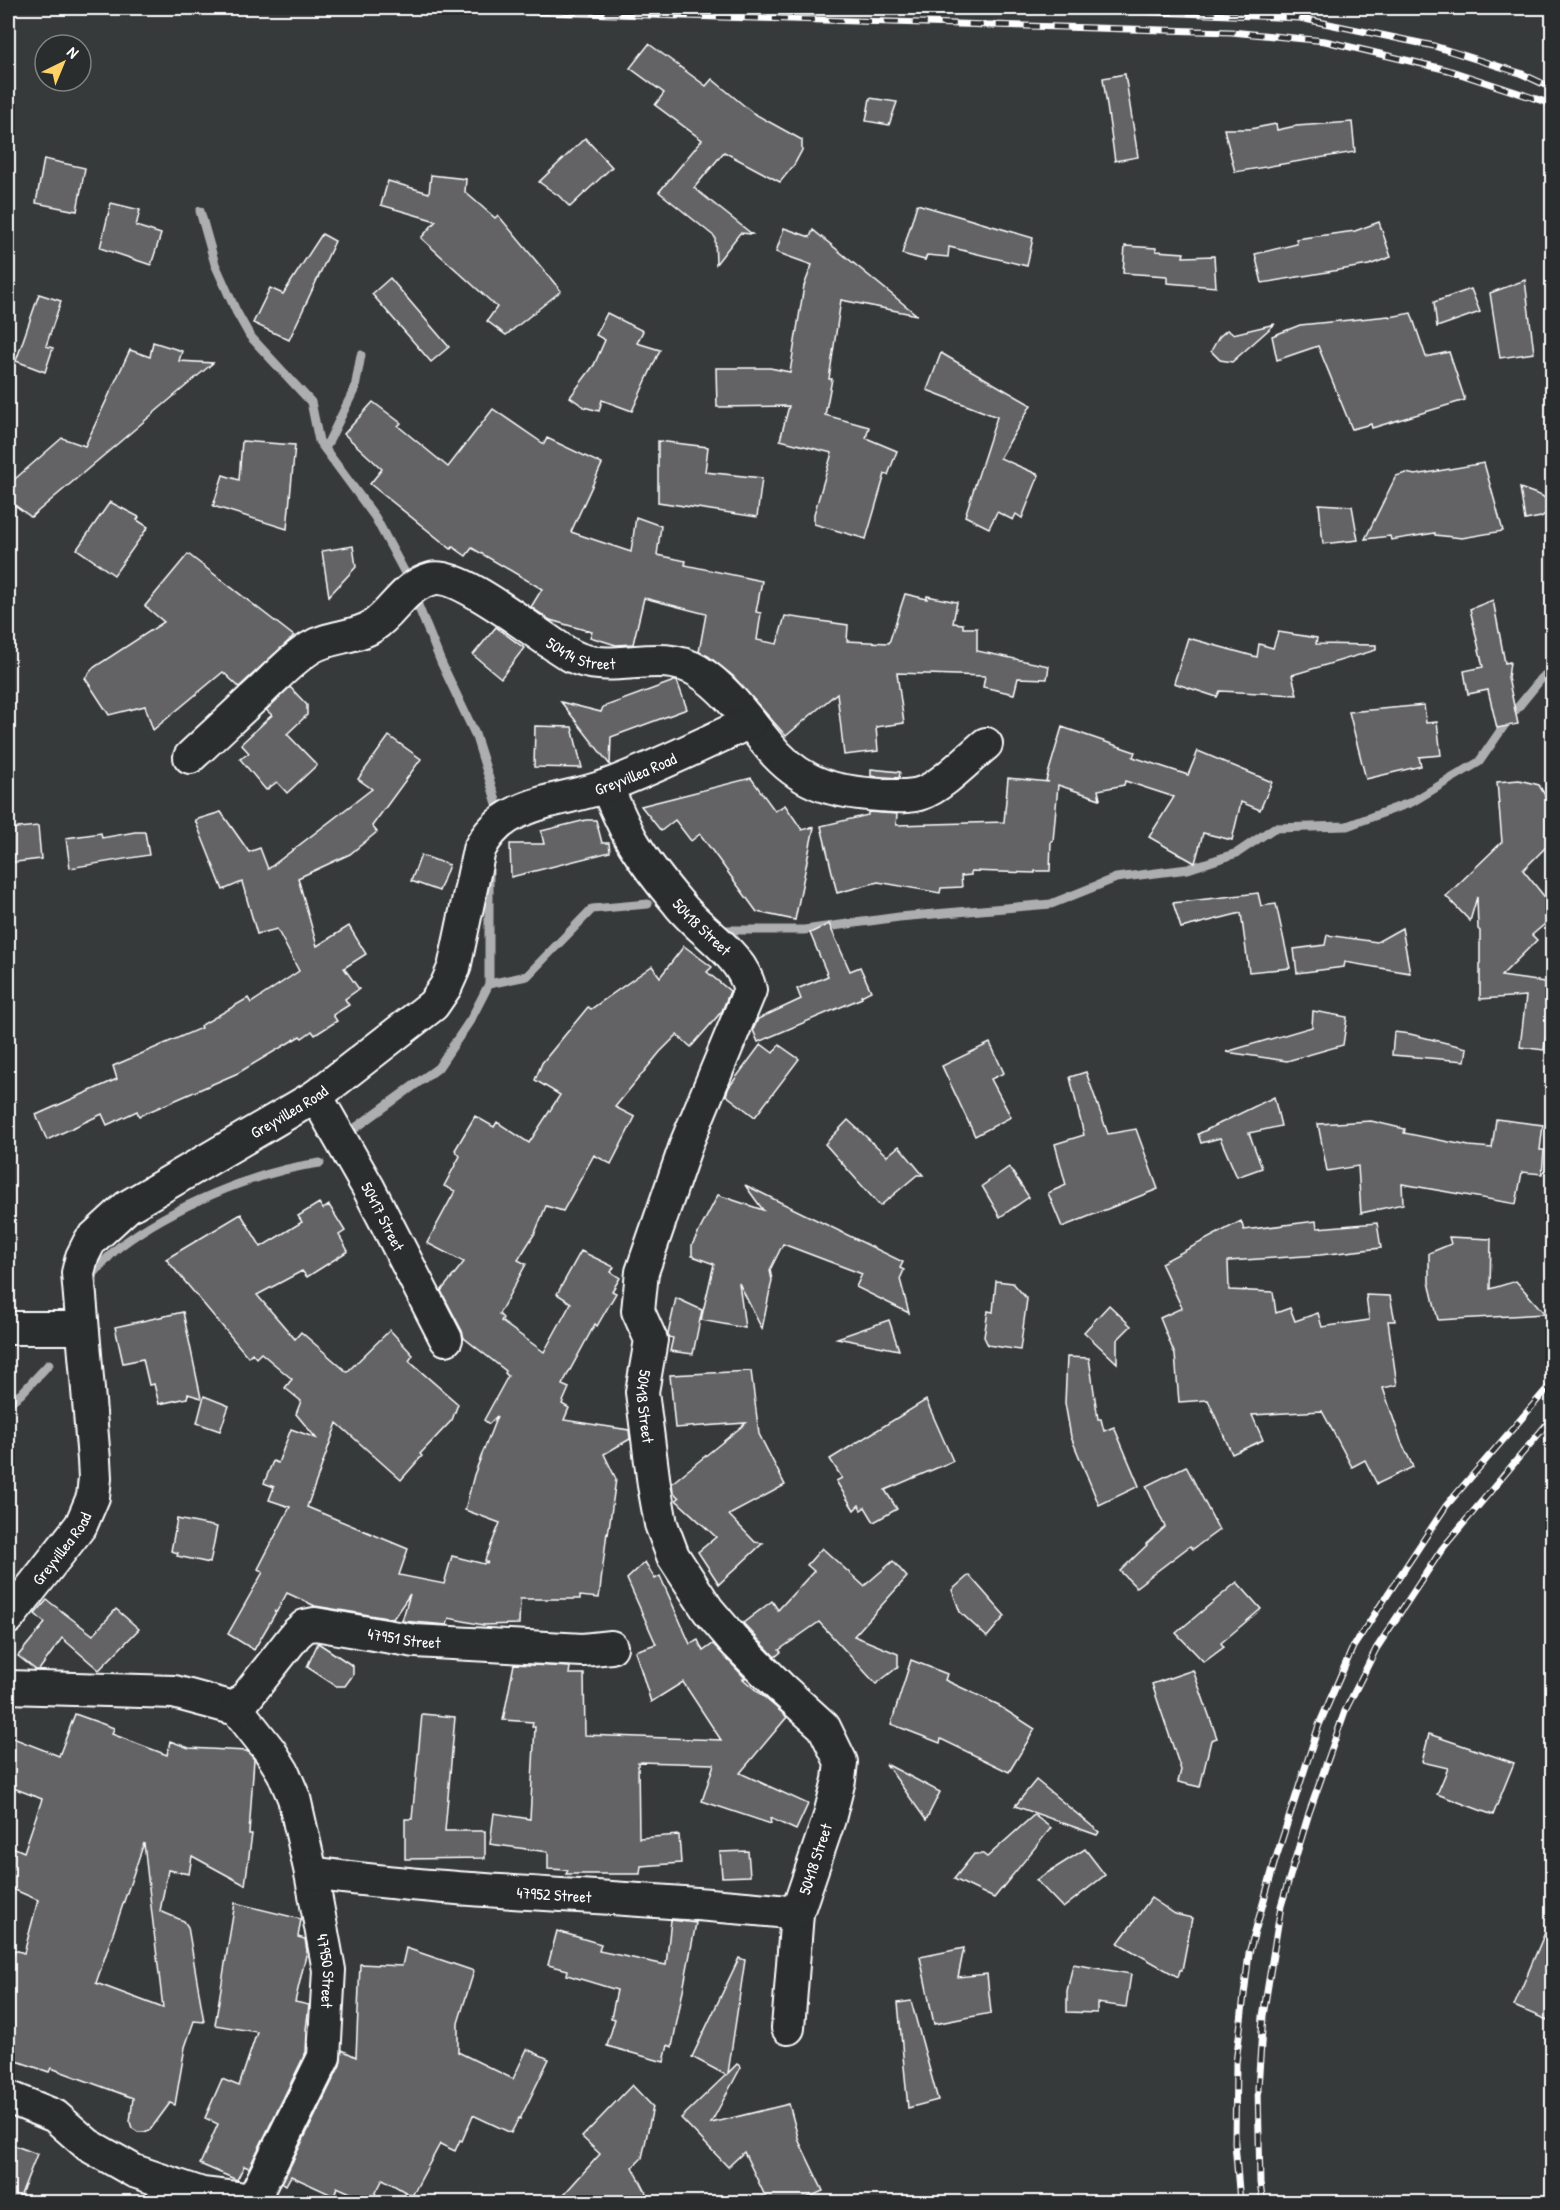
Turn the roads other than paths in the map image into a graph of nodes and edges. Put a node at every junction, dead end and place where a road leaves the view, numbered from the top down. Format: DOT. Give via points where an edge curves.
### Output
graph roads {
  1 [pos="750,722"];
  2 [pos="986,744"];
  3 [pos="190,757"];
  4 [pos="606,786"];
  5 [pos="316,1096"];
  6 [pos="8,1328"];
  7 [pos="81,1328"];
  8 [pos="446,1339"];
  9 [pos="8,1618"];
  10 [pos="611,1647"];
  11 [pos="8,1687"];
  12 [pos="237,1709"];
  13 [pos="311,1873"];
  14 [pos="797,1913"];
  15 [pos="788,2028"];
  16 [pos="8,2097"];
  1 -- 2 [label="street, 50414 Street" via="798,773 846,793 923,793"];
  1 -- 3 [label="street, 50414 Street" via="717,686 683,663 585,661 461,585 433,578 407,590 375,625 317,644 301,655"];
  1 -- 4 [label="street, Greyvillea Road"];
  4 -- 5 [label="street, Greyvillea Road" via="514,813 485,837 475,860 454,968 446,986 433,1005"];
  4 -- 14 [label="street, 50418 Street" via="634,843 654,873 680,906 731,956 750,990 687,1142 642,1272 638,1311 651,1340 642,1392 656,1495 673,1556 708,1610 737,1644 824,1727 841,1762 839,1780"];
  5 -- 7 [label="street, Greyvillea Road" via="127,1207 102,1228 90,1241 78,1274"];
  5 -- 8 [label="street, 50417 Street"];
  6 -- 7 [label="street"];
  7 -- 9 [label="street, Greyvillea Road" via="94,1460 93,1497 81,1525"];
  10 -- 12 [label="street, 47951 Street" via="575,1650 415,1641 315,1624 296,1634"];
  11 -- 12 [label="street" via="174,1692"];
  12 -- 13 [label="street, 47950 Street" via="283,1772 294,1798"];
  13 -- 14 [label="street, 47952 Street" via="386,1883"];
  13 -- 16 [label="street, 47950 Street" via="328,1970 324,2057 253,2200 202,2194 134,2170 88,2145 55,2116"];
  14 -- 15 [label="street, 50418 Street"];
}
